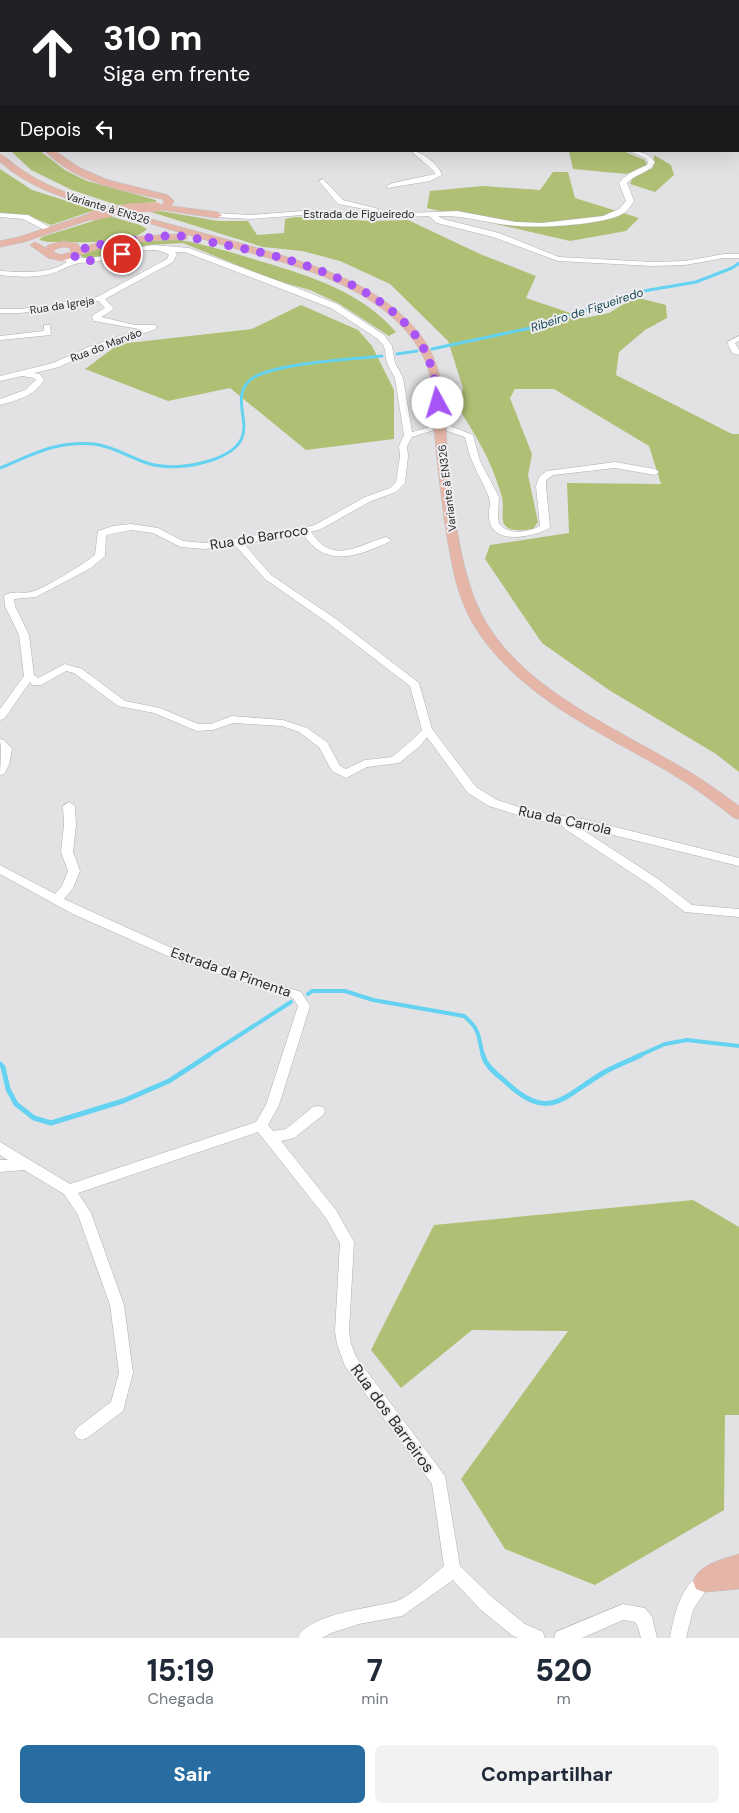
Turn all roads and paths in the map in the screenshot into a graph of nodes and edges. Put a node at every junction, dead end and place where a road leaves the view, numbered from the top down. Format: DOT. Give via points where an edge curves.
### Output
graph roads {
  1 [pos="50,152"];
  2 [pos="415,152"];
  3 [pos="635,152"];
  4 [pos="2,158"];
  5 [pos="323,180"];
  6 [pos="389,187"];
  7 [pos="165,197"];
  8 [pos="161,207"];
  9 [pos="120,213"];
  10 [pos="430,214"];
  11 [pos="0,215"];
  12 [pos="217,215"];
  13 [pos="406,215"];
  14 [pos="51,230"];
  15 [pos="21,240"];
  16 [pos="123,242"];
  17 [pos="0,244"];
  18 [pos="246,248"];
  19 [pos="169,249"];
  20 [pos="56,253"];
  21 [pos="74,254"];
  22 [pos="739,256"];
  23 [pos="54,271"];
  24 [pos="0,274"];
  25 [pos="100,299"];
  26 [pos="0,311"];
  27 [pos="47,327"];
  28 [pos="0,338"];
  29 [pos="739,338"];
  30 [pos="739,353"];
  31 [pos="22,374"];
  32 [pos="0,380"];
  33 [pos="0,403"];
  34 [pos="0,410"];
  35 [pos="450,429"];
  36 [pos="430,430"];
  37 [pos="408,435"];
  38 [pos="655,472"];
  39 [pos="306,531"];
  40 [pos="386,540"];
  41 [pos="238,543"];
  42 [pos="5,593"];
  43 [pos="29,676"];
  44 [pos="0,717"];
  45 [pos="427,730"];
  46 [pos="0,743"];
  47 [pos="0,770"];
  48 [pos="68,806"];
  49 [pos="739,814"];
  50 [pos="565,821"];
  51 [pos="739,862"];
  52 [pos="0,869"];
  53 [pos="56,900"];
  54 [pos="739,914"];
  55 [pos="318,1111"];
  56 [pos="265,1131"];
  57 [pos="0,1148"];
  58 [pos="26,1164"];
  59 [pos="0,1166"];
  60 [pos="69,1190"];
  61 [pos="82,1433"];
  62 [pos="739,1565"];
  63 [pos="453,1570"];
  64 [pos="739,1578"];
  65 [pos="704,1581"];
  66 [pos="306,1638"];
  67 [pos="537,1638"];
  68 [pos="562,1638"];
  69 [pos="649,1638"];
  70 [pos="678,1638"];
  1 -- 7 [label="main road" via="94,179"];
  2 -- 6 [label="street" via="439,175 431,179 397,182"];
  3 -- 10 [label="street, Estrada de Figueiredo" via="652,162 623,183 630,200 622,211 604,218 573,223 516,224 457,213"];
  4 -- 9 [label="main road, Variante à EN326" via="43,186"];
  5 -- 13 [label="street" via="341,202"];
  7 -- 8 [label="main road" via="169,201"];
  7 -- 12 [label="main road"];
  8 -- 12 [label="main road, Estrada de Figueiredo"];
  8 -- 14 [label="main road, Estrada de Figueiredo, bridge" via="122,208"];
  9 -- 16 [label="main road" via="151,229 148,234"];
  9 -- 18 [label="main road, Variante à EN326"];
  10 -- 13 [label="street, Estrada de Figueiredo"];
  10 -- 22 [label="street" via="440,221 496,234 558,259 653,264"];
  11 -- 14 [label="street" via="25,217"];
  12 -- 13 [label="street, Estrada de Figueiredo"];
  14 -- 15 [label="main road, Estrada de Figueiredo"];
  15 -- 17 [label="main road, Estrada de Figueiredo"];
  15 -- 20 [label="main road"];
  16 -- 18 [label="main road" via="181,236"];
  16 -- 21 [label="main road" via="96,246"];
  18 -- 49 [label="main road, Variante à EN326" via="300,264 355,287 401,320 426,352 434,375 458,570 475,619 495,646 522,673 570,709 674,769"];
  19 -- 21 [label="street" via="150,246 90,261"];
  19 -- 25 [label="street, Rua da Igreja" via="172,254 170,260"];
  19 -- 37 [label="street, Rua do Barroco" via="186,250 334,306 381,337 388,346 391,363 399,378"];
  20 -- 21 [label="main road"];
  20 -- 23 [label="street" via="59,264"];
  21 -- 23 [label="street"];
  23 -- 24 [label="street"];
  25 -- 26 [label="street, Rua da Igreja" via="21,311"];
  25 -- 31 [label="street, Rua do Marvão" via="110,309 97,319 135,327 153,327 56,365"];
  27 -- 28 [label="street" via="48,333"];
  29 -- 30 [label="street" via="731,342"];
  31 -- 32 [label="street, Rua do Marvão"];
  31 -- 33 [label="street" via="37,376 40,380 32,390"];
  33 -- 34 [label="street"];
  35 -- 38 [label="street" via="469,434 476,461 494,497 493,518 502,530 514,535 544,527 541,486 542,479 550,473 615,465"];
  36 -- 37 [label="street"];
  37 -- 39 [label="street, Rua do Barroco" via="403,446 400,483 393,490 368,498"];
  39 -- 40 [label="street" via="311,540 333,555 347,554"];
  39 -- 41 [label="street, Rua do Barroco"];
  41 -- 42 [label="street, Rua do Barroco" via="180,544 155,530 114,529 101,533 100,556 88,566 33,595"];
  41 -- 45 [label="street, Rua da Carrola" via="268,577 332,620 416,685"];
  42 -- 43 [label="street" via="24,635"];
  43 -- 44 [label="street"];
  43 -- 45 [label="street" via="37,683 65,667 78,671 122,704 156,710 197,728 213,727 232,719 283,723 303,730 323,745 336,768 346,774 364,764 395,760"];
  45 -- 50 [label="street, Rua da Carrola" via="472,790 493,803 534,816"];
  46 -- 47 [label="street" via="7,749 4,766"];
  48 -- 53 [label="street" via="67,852 74,871 67,888"];
  50 -- 51 [label="street, Rua da Carrola"];
  50 -- 54 [label="street" via="688,908"];
  52 -- 53 [label="street, Estrada da Pimenta"];
  53 -- 56 [label="street, Estrada da Pimenta" via="183,958 297,995 304,1006"];
  55 -- 56 [label="street" via="290,1134"];
  56 -- 60 [label="street"];
  56 -- 63 [label="street, Rua dos Barreiros" via="331,1214 347,1242 344,1344 350,1361 439,1481"];
  57 -- 58 [label="street"];
  58 -- 59 [label="street"];
  58 -- 60 [label="street"];
  60 -- 61 [label="street" via="84,1213 117,1305 126,1373 118,1406"];
  62 -- 65 [label="main road" via="714,1573"];
  63 -- 66 [label="street" via="402,1608 327,1626"];
  63 -- 67 [label="street" via="518,1630"];
  64 -- 65 [label="main road"];
  65 -- 70 [label="street" via="687,1602"];
  68 -- 69 [label="street" via="623,1612 639,1614 646,1623"];
}
